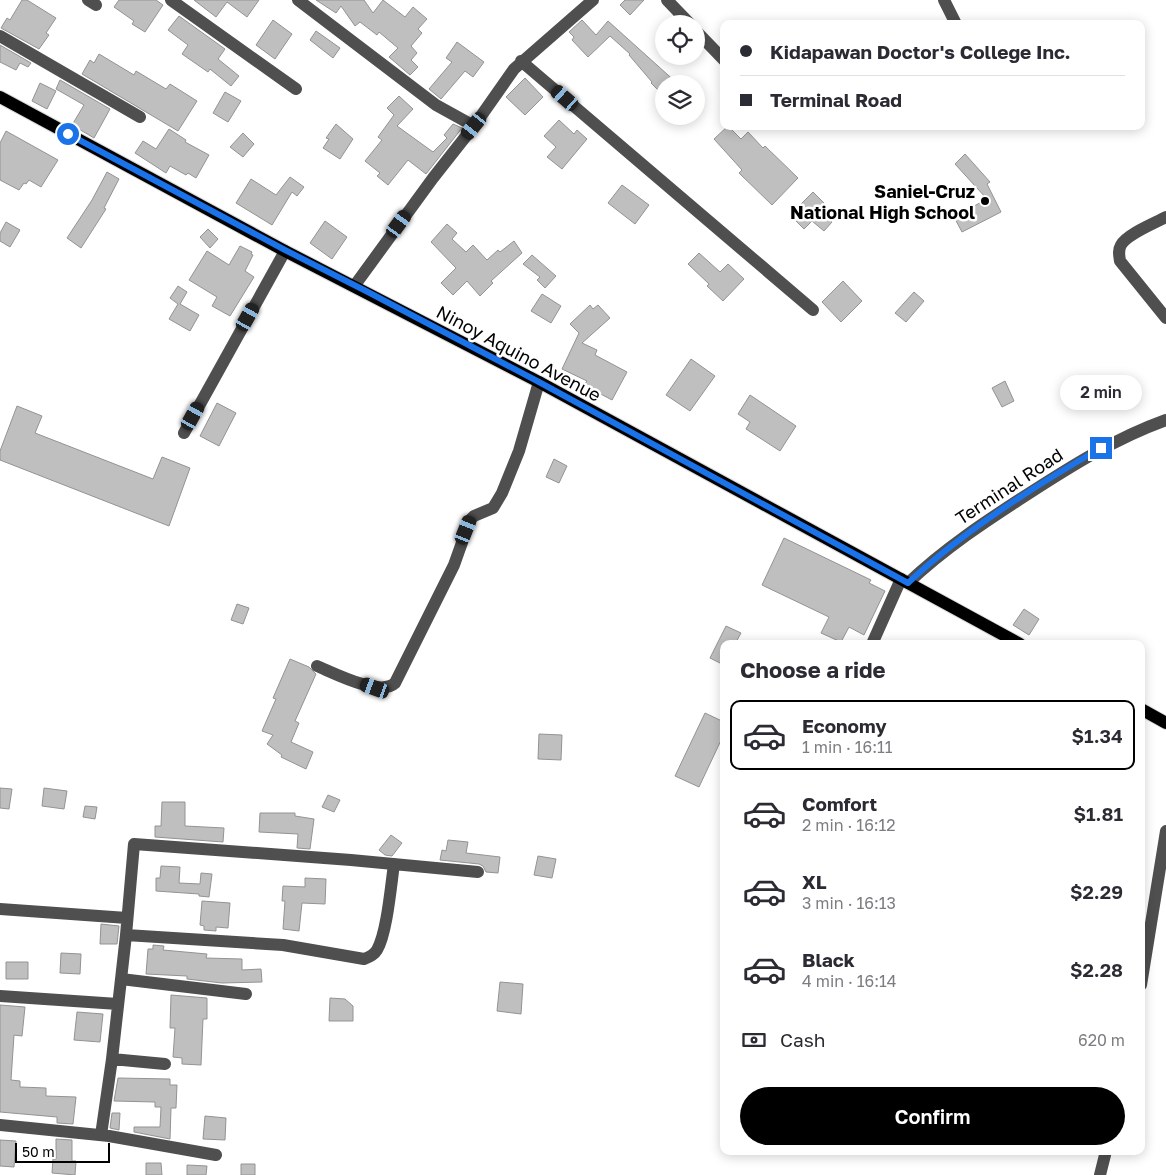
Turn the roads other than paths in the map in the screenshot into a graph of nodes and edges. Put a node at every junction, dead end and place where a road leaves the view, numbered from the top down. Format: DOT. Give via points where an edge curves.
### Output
graph roads {
  1 [pos="171,0"];
  2 [pos="298,0"];
  3 [pos="592,0"];
  4 [pos="667,0"];
  5 [pos="944,0"];
  6 [pos="681,15"];
  7 [pos="954,20"];
  8 [pos="0,36"];
  9 [pos="705,40"];
  10 [pos="720,56"];
  11 [pos="521,61"];
  12 [pos="296,89"];
  13 [pos="1,100"];
  14 [pos="140,117"];
  15 [pos="474,126"];
  16 [pos="1166,217"];
  17 [pos="285,250"];
  18 [pos="355,285"];
  19 [pos="813,310"];
  20 [pos="1166,318"];
  21 [pos="539,382"];
  22 [pos="1166,420"];
  23 [pos="184,433"];
  24 [pos="905,581"];
  25 [pos="874,640"];
  26 [pos="1013,640"];
  27 [pos="316,666"];
  28 [pos="1145,712"];
  29 [pos="1166,723"];
  30 [pos="1166,831"];
  31 [pos="394,864"];
  32 [pos="478,872"];
  33 [pos="0,909"];
  34 [pos="127,918"];
  35 [pos="126,935"];
  36 [pos="1145,960"];
  37 [pos="121,979"];
  38 [pos="246,994"];
  39 [pos="0,996"];
  40 [pos="118,1004"];
  41 [pos="112,1058"];
  42 [pos="165,1064"];
  43 [pos="0,1125"];
  44 [pos="101,1135"];
  45 [pos="216,1154"];
  46 [pos="1105,1155"];
  47 [pos="1100,1175"];
  1 -- 12 [label="street"];
  2 -- 15 [label="street" via="436,105"];
  3 -- 11 [label="street"];
  4 -- 6 [label="street"];
  5 -- 7 [label="street"];
  8 -- 14 [label="street"];
  9 -- 10 [label="street"];
  11 -- 15 [label="street"];
  11 -- 19 [label="street"];
  13 -- 17 [label="main road, Ninoy Aquino Avenue"];
  15 -- 18 [label="street"];
  16 -- 20 [label="street" via="1127,238 1118,252 1120,261"];
  17 -- 18 [label="main road, Ninoy Aquino Avenue"];
  17 -- 23 [label="street"];
  18 -- 21 [label="main road, Ninoy Aquino Avenue"];
  21 -- 24 [label="main road, Ninoy Aquino Avenue"];
  21 -- 27 [label="street" via="520,451 502,493 493,508 470,520 454,565 395,683 389,688 375,688"];
  22 -- 24 [label="street, Terminal Road" via="1114,441 1077,462 954,544"];
  24 -- 25 [label="street"];
  24 -- 26 [label="main road, Ninoy Aquino Avenue"];
  28 -- 29 [label="main road"];
  30 -- 36 [label="street"];
  31 -- 32 [label="street"];
  31 -- 34 [label="street" via="134,844"];
  31 -- 35 [label="street" via="378,949 364,959 283,945"];
  33 -- 34 [label="street"];
  34 -- 35 [label="street"];
  35 -- 37 [label="street"];
  37 -- 38 [label="street"];
  37 -- 40 [label="street"];
  39 -- 40 [label="street"];
  40 -- 41 [label="street"];
  41 -- 42 [label="street"];
  41 -- 44 [label="street"];
  43 -- 44 [label="street"];
  44 -- 45 [label="street"];
  46 -- 47 [label="street"];
}
